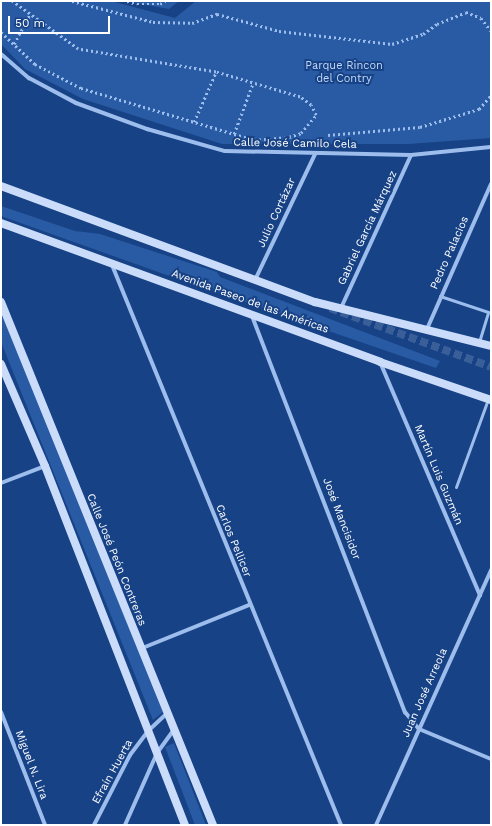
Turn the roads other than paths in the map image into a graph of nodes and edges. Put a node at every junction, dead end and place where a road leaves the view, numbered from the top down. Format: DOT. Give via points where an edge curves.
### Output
graph roads {
  1 [pos="1,54"];
  2 [pos="491,147"];
  3 [pos="315,154"];
  4 [pos="411,155"];
  5 [pos="491,184"];
  6 [pos="1,186"];
  7 [pos="1,223"];
  8 [pos="111,263"];
  9 [pos="255,280"];
  10 [pos="440,296"];
  11 [pos="1,302"];
  12 [pos="341,308"];
  13 [pos="489,313"];
  14 [pos="251,314"];
  15 [pos="427,329"];
  16 [pos="479,342"];
  17 [pos="491,346"];
  18 [pos="380,362"];
  19 [pos="1,364"];
  20 [pos="488,398"];
  21 [pos="45,466"];
  22 [pos="1,483"];
  23 [pos="456,487"];
  24 [pos="491,570"];
  25 [pos="480,595"];
  26 [pos="249,605"];
  27 [pos="140,649"];
  28 [pos="1,712"];
  29 [pos="167,712"];
  30 [pos="419,729"];
  31 [pos="175,730"];
  32 [pos="148,731"];
  33 [pos="157,753"];
  34 [pos="491,759"];
  35 [pos="44,825"];
  36 [pos="94,825"];
  37 [pos="125,825"];
  38 [pos="185,825"];
  39 [pos="213,825"];
  40 [pos="341,825"];
  41 [pos="376,825"];
  1 -- 3 [label="street, Calle José Camilo Cela" via="29,78 76,103 147,129 225,151"];
  2 -- 4 [label="street, Calle José Camilo Cela"];
  3 -- 4 [label="street, Calle José Camilo Cela"];
  3 -- 9 [label="street, Julio Cortázar"];
  4 -- 12 [label="street, Gabriel García Márquez"];
  5 -- 10 [label="street, Pedro Palacios"];
  6 -- 9 [label="street, Avenida Paseo de las Américas"];
  7 -- 8 [label="street, Avenida Paseo de las Américas"];
  8 -- 14 [label="street, Avenida Paseo de las Américas"];
  8 -- 26 [label="street, Carlos Pellicer"];
  9 -- 12 [label="street, Avenida Paseo de las Américas" via="316,302"];
  10 -- 13 [label="lane"];
  10 -- 15 [label="street, Pedro Palacios"];
  11 -- 27 [label="street, Calle José Peón Contreras"];
  12 -- 15 [label="street, Avenida Paseo de las Américas"];
  13 -- 16 [label="lane"];
  14 -- 18 [label="street, Avenida Paseo de las Américas"];
  14 -- 30 [label="street, José Mancisidor" via="405,712"];
  15 -- 16 [label="street, Avenida Paseo de las Américas"];
  16 -- 17 [label="street, Avenida Paseo de las Américas"];
  18 -- 20 [label="street, Avenida Paseo de las Américas"];
  18 -- 25 [label="street, Martín Luis Guzmán"];
  19 -- 21 [label="street"];
  20 -- 23 [label="lane"];
  21 -- 22 [label="street"];
  21 -- 32 [label="street"];
  24 -- 25 [label="street, Juan José Arreola"];
  25 -- 30 [label="street, Juan José Arreola"];
  26 -- 27 [label="street"];
  26 -- 40 [label="street, Carlos Pellicer"];
  27 -- 29 [label="street, Calle José Peón Contreras"];
  28 -- 35 [label="street, Miguel N. Lira"];
  29 -- 31 [label="street, Calle José Peón Contreras"];
  29 -- 32 [label="street, Efraín Huerta"];
  30 -- 34 [label="street"];
  30 -- 41 [label="street, Juan José Arreola"];
  31 -- 33 [label="street"];
  31 -- 39 [label="street, Calle José Peón Contreras"];
  32 -- 33 [label="street"];
  32 -- 36 [label="street, Efraín Huerta" via="120,774"];
  33 -- 37 [label="street"];
  33 -- 38 [label="street"];
}
